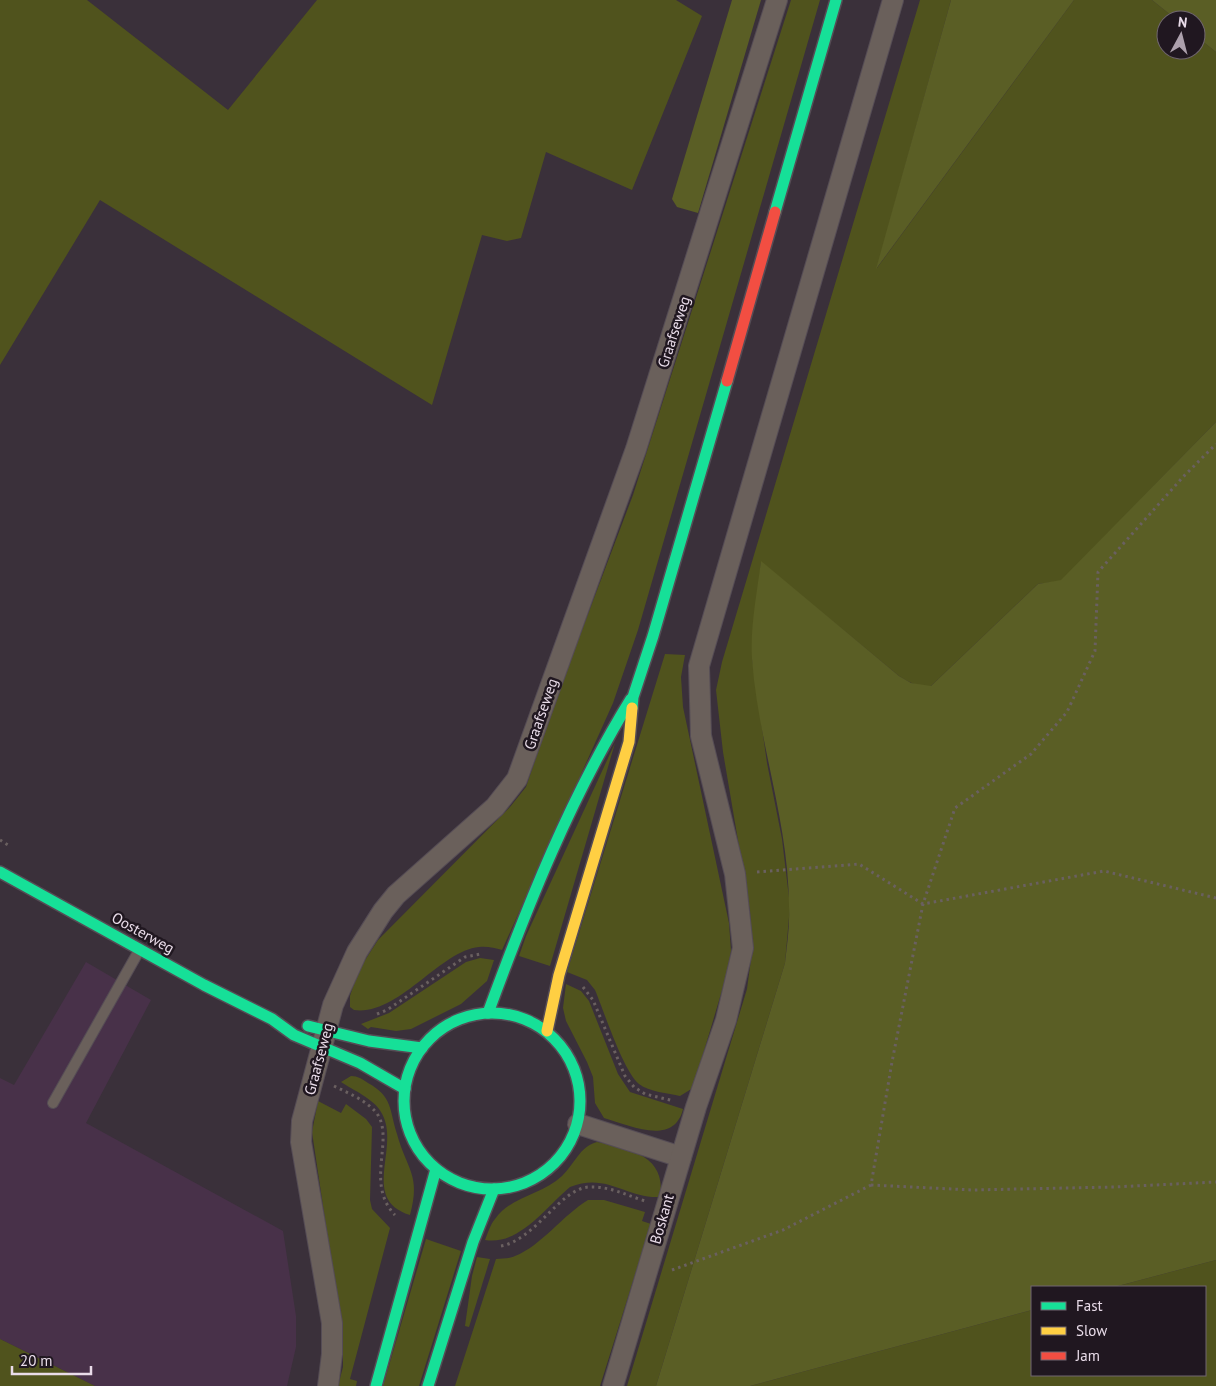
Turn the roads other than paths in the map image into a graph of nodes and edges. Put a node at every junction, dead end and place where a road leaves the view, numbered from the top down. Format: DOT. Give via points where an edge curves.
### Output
graph roads {
  1 [pos="777,0"];
  2 [pos="836,0"];
  3 [pos="893,0"];
  4 [pos="633,697"];
  5 [pos="0,872"];
  6 [pos="140,948"];
  7 [pos="488,1013"];
  8 [pos="272,1019"];
  9 [pos="546,1031"];
  10 [pos="325,1039"];
  11 [pos="422,1048"];
  12 [pos="405,1089"];
  13 [pos="52,1103"];
  14 [pos="578,1124"];
  15 [pos="681,1157"];
  16 [pos="436,1169"];
  17 [pos="494,1189"];
  18 [pos="328,1386"];
  19 [pos="376,1386"];
  20 [pos="428,1386"];
  21 [pos="613,1386"];
  1 -- 10 [label="street, Graafseweg" via="636,449 523,766 502,799 396,895 383,911 348,970 333,1005"];
  2 -- 4 [label="main road"];
  3 -- 15 [label="street" via="699,666 701,736 735,874 743,948 726,1020"];
  4 -- 7 [label="main road" via="608,735 553,843"];
  4 -- 9 [label="main road" via="629,742 559,975"];
  5 -- 6 [label="main road, Oosterweg"];
  6 -- 8 [label="main road, Oosterweg"];
  6 -- 13 [label="lane"];
  7 -- 9 [label="main road" via="529,1021"];
  7 -- 11 [label="main road" via="463,1018 440,1030"];
  8 -- 10 [label="main road, Oosterweg"];
  8 -- 10 [label="main road, Oosterweg" via="294,1035"];
  9 -- 14 [label="main road" via="564,1050 576,1073 581,1098"];
  10 -- 11 [label="main road, Oosterweg"];
  10 -- 12 [label="main road, Oosterweg"];
  10 -- 18 [label="street, Graafseweg" via="302,1121 301,1142 332,1323"];
  11 -- 12 [label="main road" via="411,1067"];
  12 -- 16 [label="main road" via="410,1133 421,1153"];
  14 -- 15 [label="street"];
  14 -- 17 [label="main road" via="569,1145 555,1163 516,1186"];
  15 -- 21 [label="street, Boskant"];
  16 -- 17 [label="main road" via="473,1188"];
  16 -- 19 [label="main road"];
  17 -- 20 [label="main road" via="473,1242"];
}
